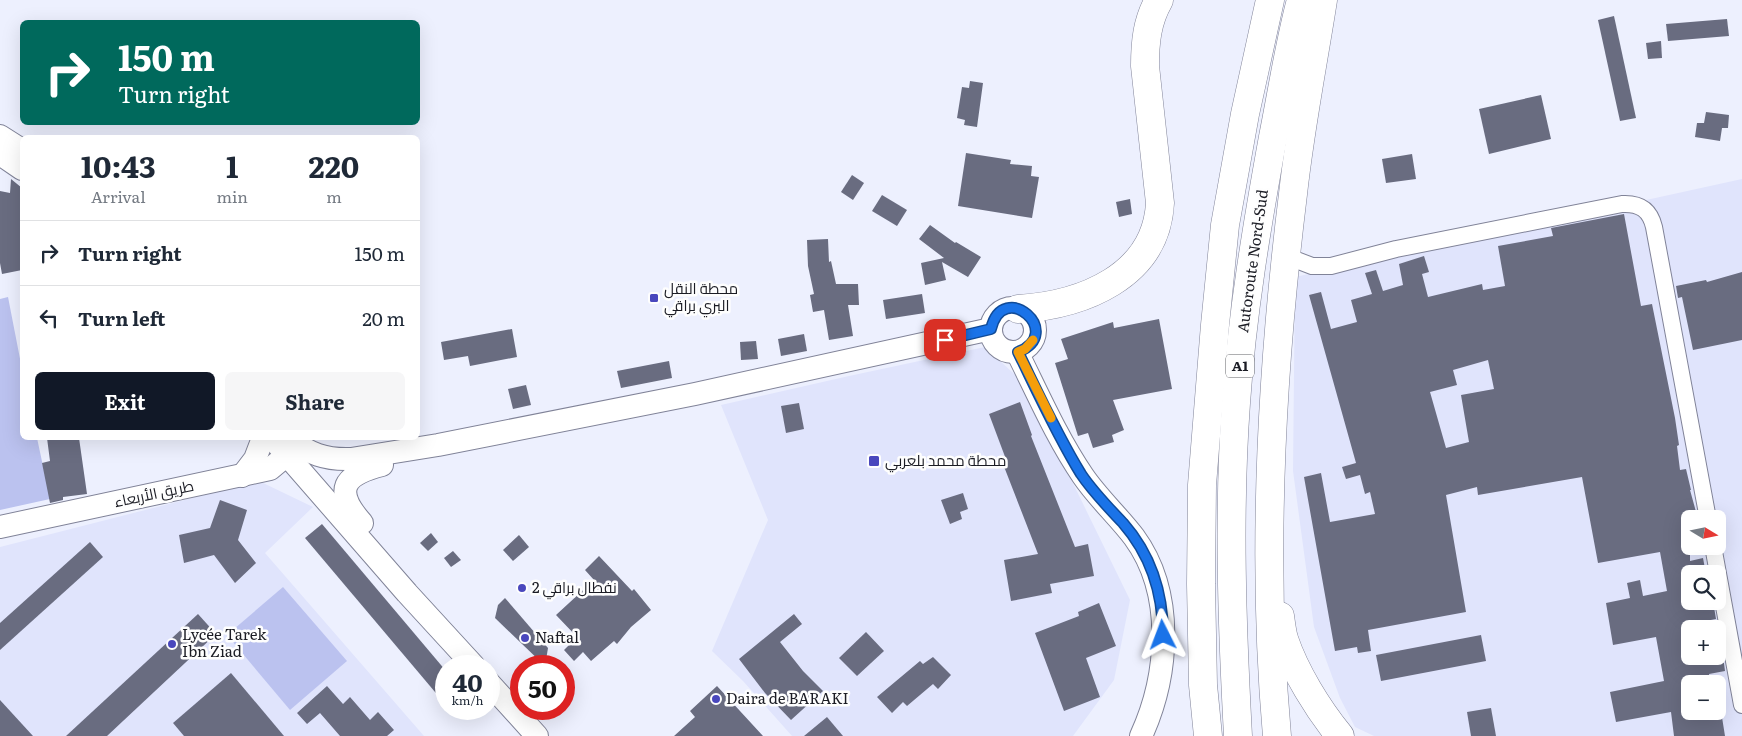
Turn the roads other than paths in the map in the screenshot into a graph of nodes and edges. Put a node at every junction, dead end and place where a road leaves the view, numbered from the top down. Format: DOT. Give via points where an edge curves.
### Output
graph roads {
  1 [pos="1158,0"];
  2 [pos="1270,0"];
  3 [pos="1301,0"];
  4 [pos="1323,0"];
  5 [pos="0,136"];
  6 [pos="20,149"];
  7 [pos="0,154"];
  8 [pos="20,168"];
  9 [pos="1286,256"];
  10 [pos="1018,308"];
  11 [pos="991,329"];
  12 [pos="1018,352"];
  13 [pos="261,440"];
  14 [pos="284,441"];
  15 [pos="438,445"];
  16 [pos="250,474"];
  17 [pos="318,491"];
  18 [pos="1706,510"];
  19 [pos="0,528"];
  20 [pos="1269,545"];
  21 [pos="1715,555"];
  22 [pos="388,570"];
  23 [pos="464,655"];
  24 [pos="500,695"];
  25 [pos="1742,705"];
  26 [pos="537,736"];
  27 [pos="1141,736"];
  28 [pos="1208,736"];
  29 [pos="1238,736"];
  30 [pos="1277,736"];
  31 [pos="1340,736"];
  1 -- 10 [label="highway" via="1150,20 1145,49 1160,203 1151,241 1126,272 1087,295 1044,307"];
  2 -- 28 [label="highway, Autoroute Nord-Sud / A1" via="1245,114 1226,225 1215,326 1202,485 1203,676"];
  3 -- 29 [label="highway, Autoroute Nord-Sud / A1" via="1262,199 1245,308 1236,404 1231,514"];
  4 -- 9 [label="highway"];
  5 -- 6 [label="main road"];
  7 -- 8 [label="main road"];
  9 -- 18 [label="street" via="1312,266 1331,266 1396,249 1622,204 1640,206 1652,218 1654,227"];
  9 -- 20 [label="highway" via="1275,367"];
  10 -- 11 [label="main road" via="1003,310"];
  10 -- 12 [label="main road" via="1032,318 1036,329 1031,344"];
  11 -- 12 [label="main road" via="997,346"];
  11 -- 15 [label="main road" via="695,394"];
  12 -- 27 [label="main road" via="1071,458 1096,495 1134,537 1157,584 1163,618 1162,651 1156,691"];
  13 -- 16 [label="main road"];
  14 -- 15 [label="main road" via="324,458 338,460"];
  14 -- 16 [label="main road, طريق الأربعاء" via="282,460 277,465"];
  14 -- 17 [label="main road"];
  15 -- 22 [label="main road" via="422,455 364,470 348,482 346,502 381,545"];
  16 -- 17 [label="main road" via="288,480"];
  16 -- 19 [label="main road, طريق الأربعاء"];
  17 -- 22 [label="main road"];
  20 -- 30 [label="highway" via="1271,667"];
  20 -- 31 [label="highway" via="1284,638 1298,671"];
  21 -- 25 [label="street"];
  22 -- 23 [label="main road"];
  24 -- 26 [label="main road"];
}
